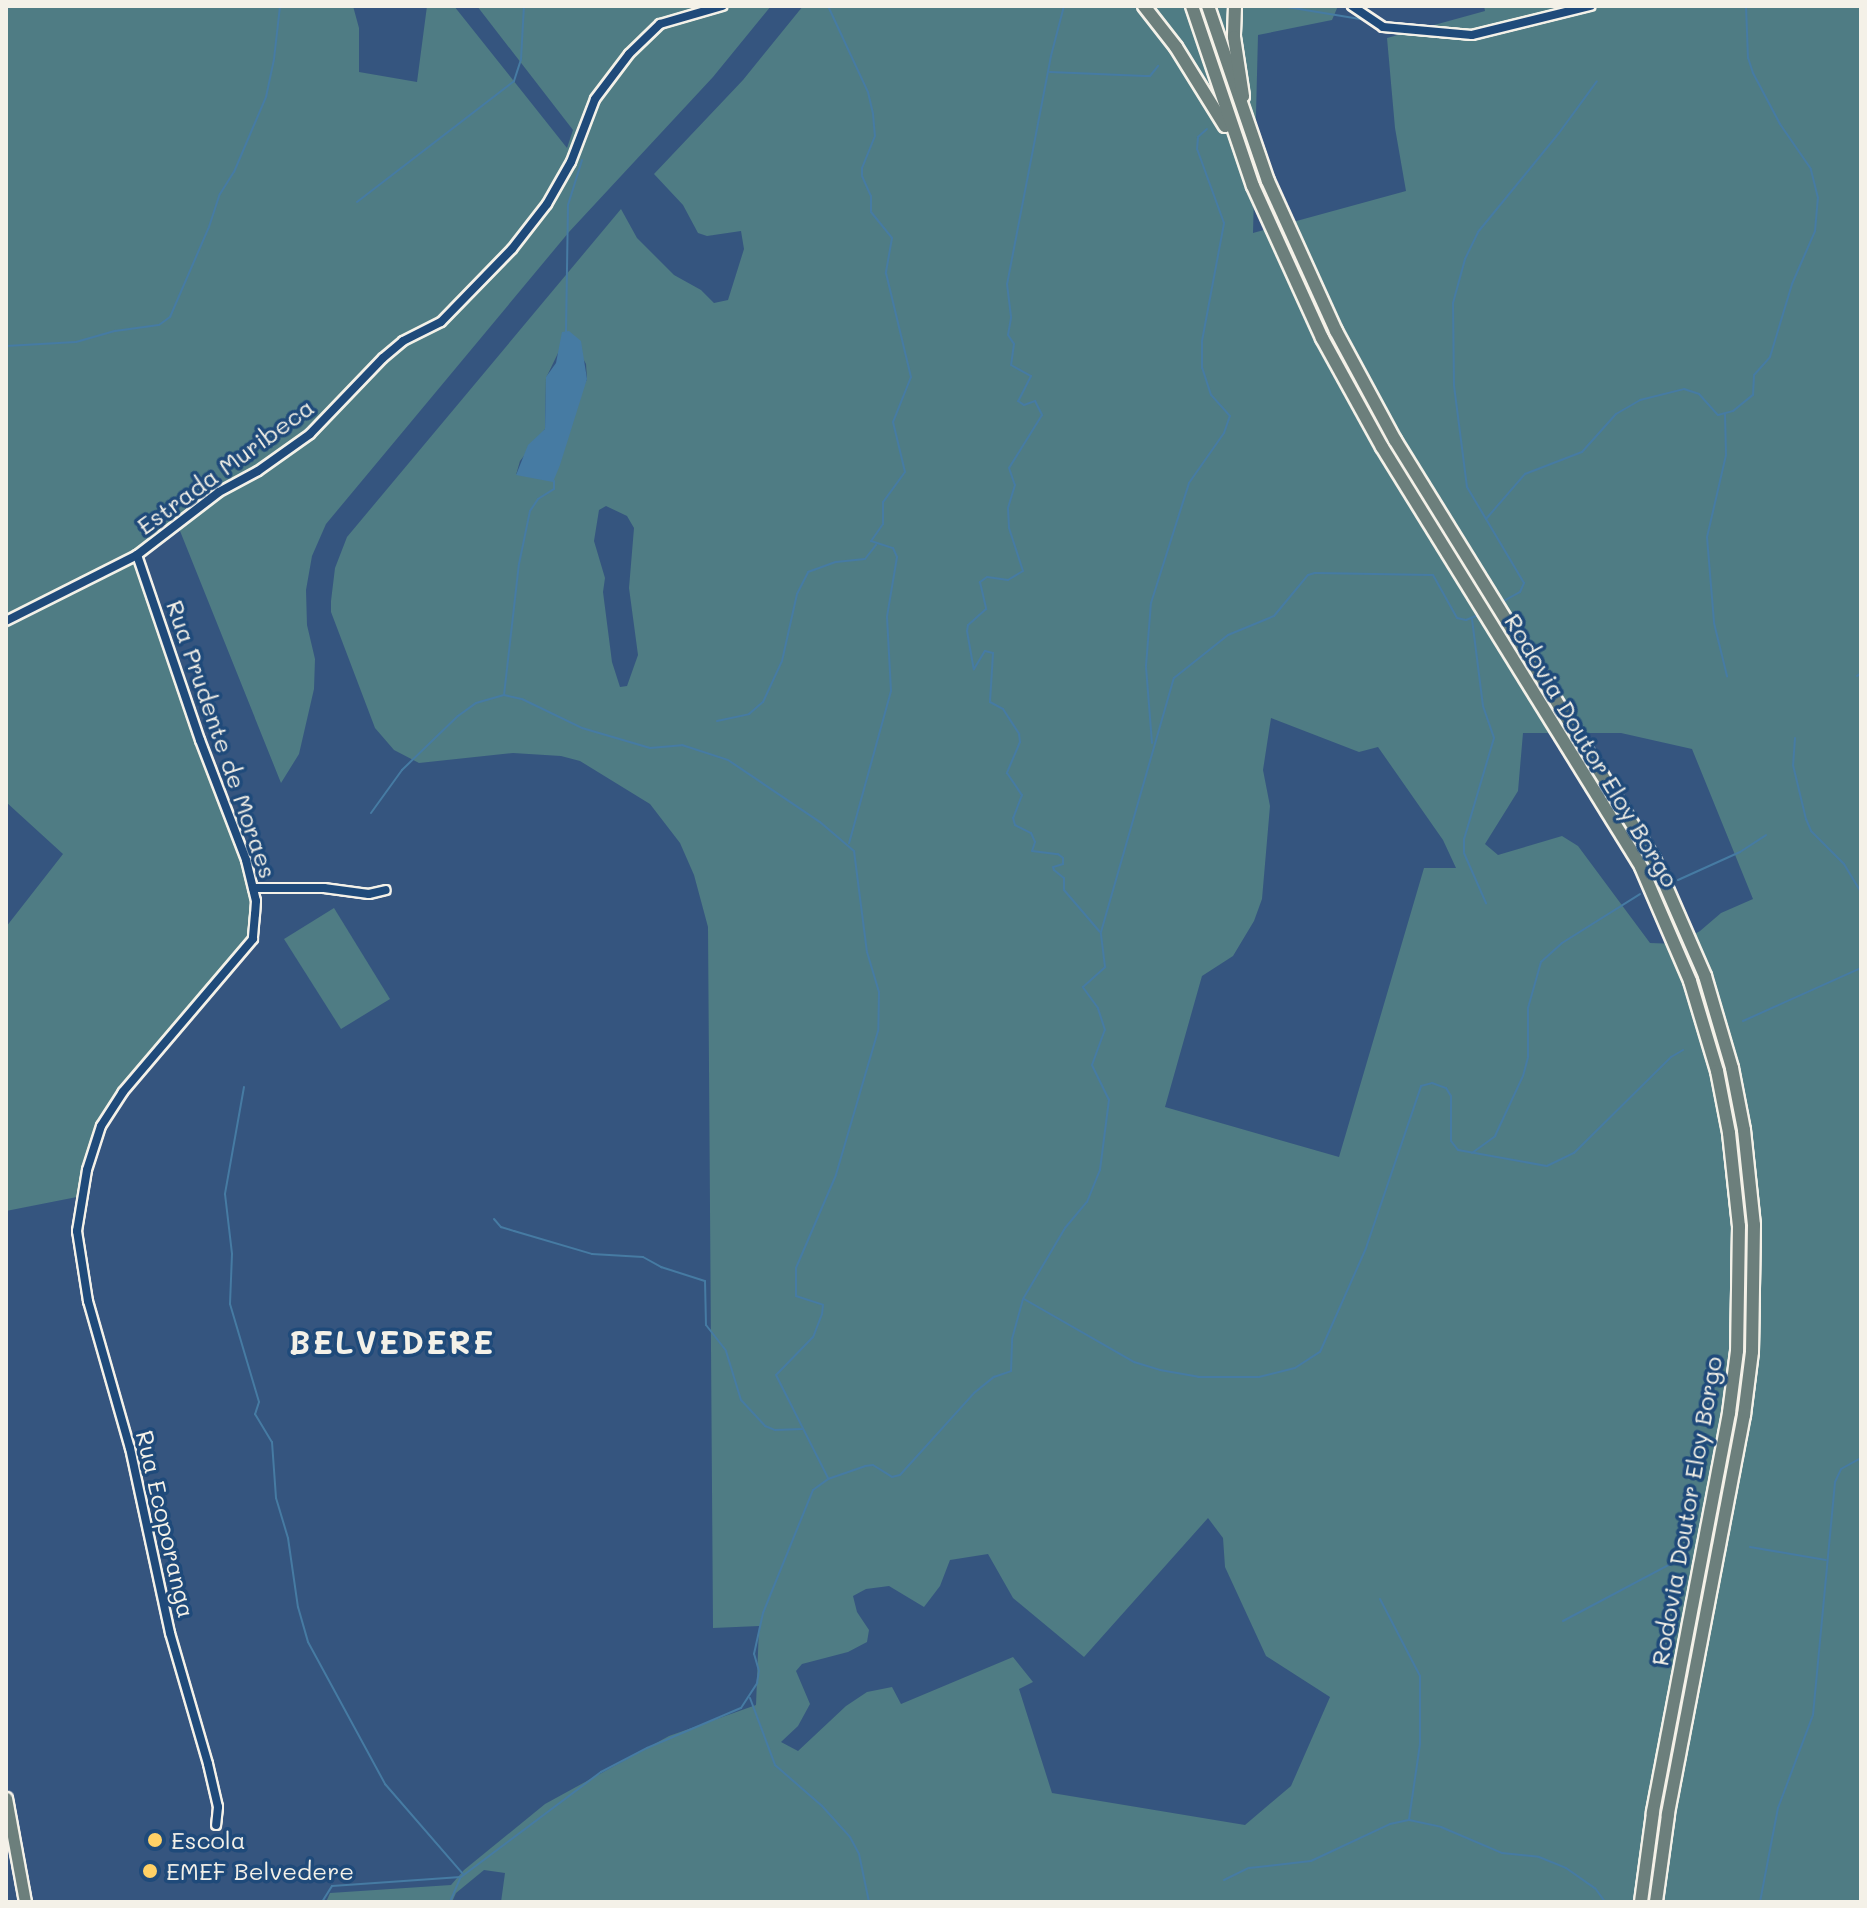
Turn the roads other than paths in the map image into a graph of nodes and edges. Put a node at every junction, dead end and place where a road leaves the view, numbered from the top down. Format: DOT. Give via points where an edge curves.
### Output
graph roads {
  1 [pos="722,6"];
  2 [pos="1144,6"];
  3 [pos="1192,6"];
  4 [pos="1208,6"];
  5 [pos="1235,6"];
  6 [pos="1352,6"];
  7 [pos="1590,6"];
  8 [pos="1253,142"];
  9 [pos="1238,147"];
  10 [pos="137,555"];
  11 [pos="6,621"];
  12 [pos="253,888"];
  13 [pos="386,890"];
  14 [pos="253,939"];
  15 [pos="6,1798"];
  16 [pos="216,1825"];
  17 [pos="25,1902"];
  18 [pos="1641,1902"];
  19 [pos="1656,1902"];
  1 -- 10 [label="street, Estrada Muribeca" via="660,24 629,54 595,99 571,162 547,204 470,296 441,322 403,341 310,434 219,492"];
  2 -- 9 [label="highway"];
  3 -- 9 [label="highway, Rodovia Doutor Eloy Borgo"];
  4 -- 8 [label="highway, Rodovia Doutor Eloy Borgo"];
  5 -- 8 [label="highway" via="1237,59"];
  6 -- 7 [label="street" via="1383,27 1472,35"];
  8 -- 19 [label="highway, Rodovia Doutor Eloy Borgo" via="1317,294 1374,404 1654,859 1699,961 1732,1068 1754,1225 1752,1352"];
  9 -- 18 [label="highway, Rodovia Doutor Eloy Borgo" via="1286,263 1361,411 1641,867 1690,981 1717,1071 1739,1226 1737,1351"];
  10 -- 11 [label="street, Estrada Muribeca"];
  10 -- 12 [label="street, Rua Prudente de Moraes"];
  12 -- 13 [label="street" via="369,894"];
  12 -- 14 [label="street, Rua Prudente de Moraes"];
  14 -- 16 [label="street, Rua Ecoporanga" via="123,1092 101,1126 77,1231 88,1301 109,1369 153,1566 215,1792"];
  15 -- 17 [label="main road"];
}
